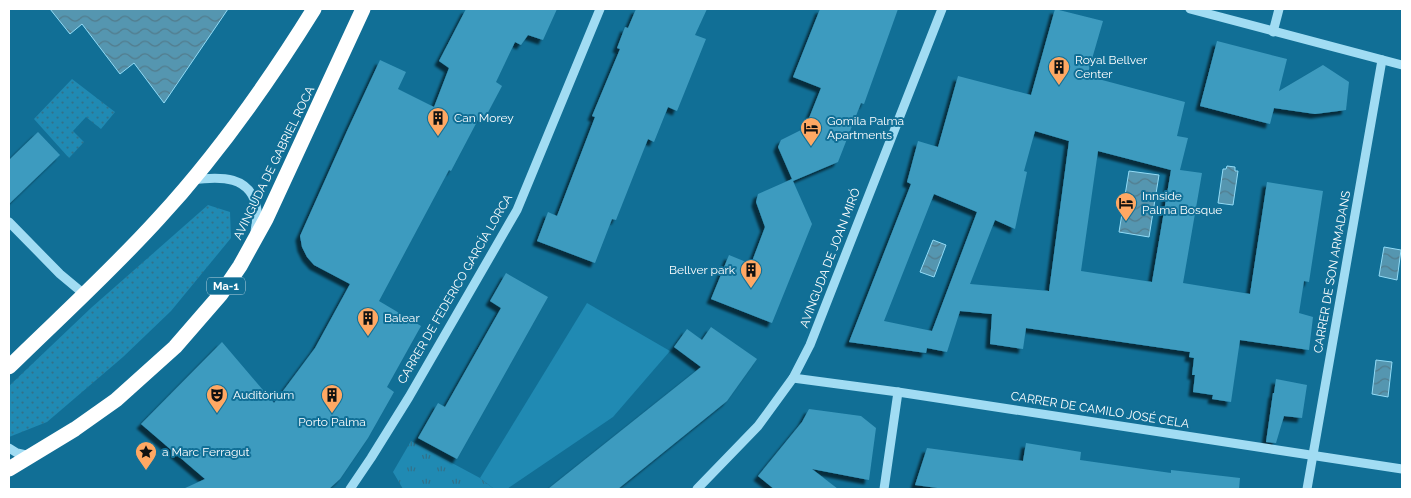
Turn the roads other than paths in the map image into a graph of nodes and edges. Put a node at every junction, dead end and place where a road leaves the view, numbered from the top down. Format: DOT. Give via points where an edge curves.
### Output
graph roads {
  1 [pos="314,9"];
  2 [pos="363,9"];
  3 [pos="600,9"];
  4 [pos="942,9"];
  5 [pos="1190,9"];
  6 [pos="1279,9"];
  7 [pos="1273,32"];
  8 [pos="1382,60"];
  9 [pos="1402,65"];
  10 [pos="192,180"];
  11 [pos="9,222"];
  12 [pos="254,242"];
  13 [pos="84,294"];
  14 [pos="9,367"];
  15 [pos="793,378"];
  16 [pos="898,392"];
  17 [pos="9,448"];
  18 [pos="1312,454"];
  19 [pos="32,456"];
  20 [pos="9,469"];
  21 [pos="1402,469"];
  22 [pos="350,489"];
  23 [pos="697,489"];
  24 [pos="884,489"];
  25 [pos="1307,489"];
  1 -- 10 [label="highway" via="248,110"];
  2 -- 12 [label="highway, AVINGUDA DE GABRIEL ROCA / Ma-1"];
  3 -- 22 [label="street, CARRER DE FEDERICO GARCÍA LORCA" via="517,210 409,397"];
  4 -- 15 [label="street, AVINGUDA DE JOAN MIRÓ" via="810,345"];
  5 -- 7 [label="street"];
  6 -- 7 [label="street"];
  7 -- 8 [label="street"];
  8 -- 9 [label="street"];
  8 -- 18 [label="street, CARRER DE SON ARMADANS"];
  10 -- 12 [label="street" via="212,177 244,184 252,194 257,211"];
  10 -- 13 [label="highway" via="159,219"];
  11 -- 13 [label="street"];
  12 -- 19 [label="highway, AVINGUDA DE GABRIEL ROCA / Ma-1" via="221,294 175,347 116,400"];
  13 -- 14 [label="highway"];
  15 -- 16 [label="street, CARRER DE CAMILO JOSÉ CELA"];
  15 -- 23 [label="street, AVINGUDA DE JOAN MIRÓ" via="758,426"];
  16 -- 18 [label="street, CARRER DE CAMILO JOSÉ CELA"];
  16 -- 24 [label="street"];
  17 -- 19 [label="street"];
  18 -- 21 [label="street, CARRER DE CAMILO JOSÉ CELA"];
  18 -- 25 [label="street, CARRER DE SON ARMADANS"];
  19 -- 20 [label="highway, AVINGUDA DE GABRIEL ROCA / Ma-1"];
}
